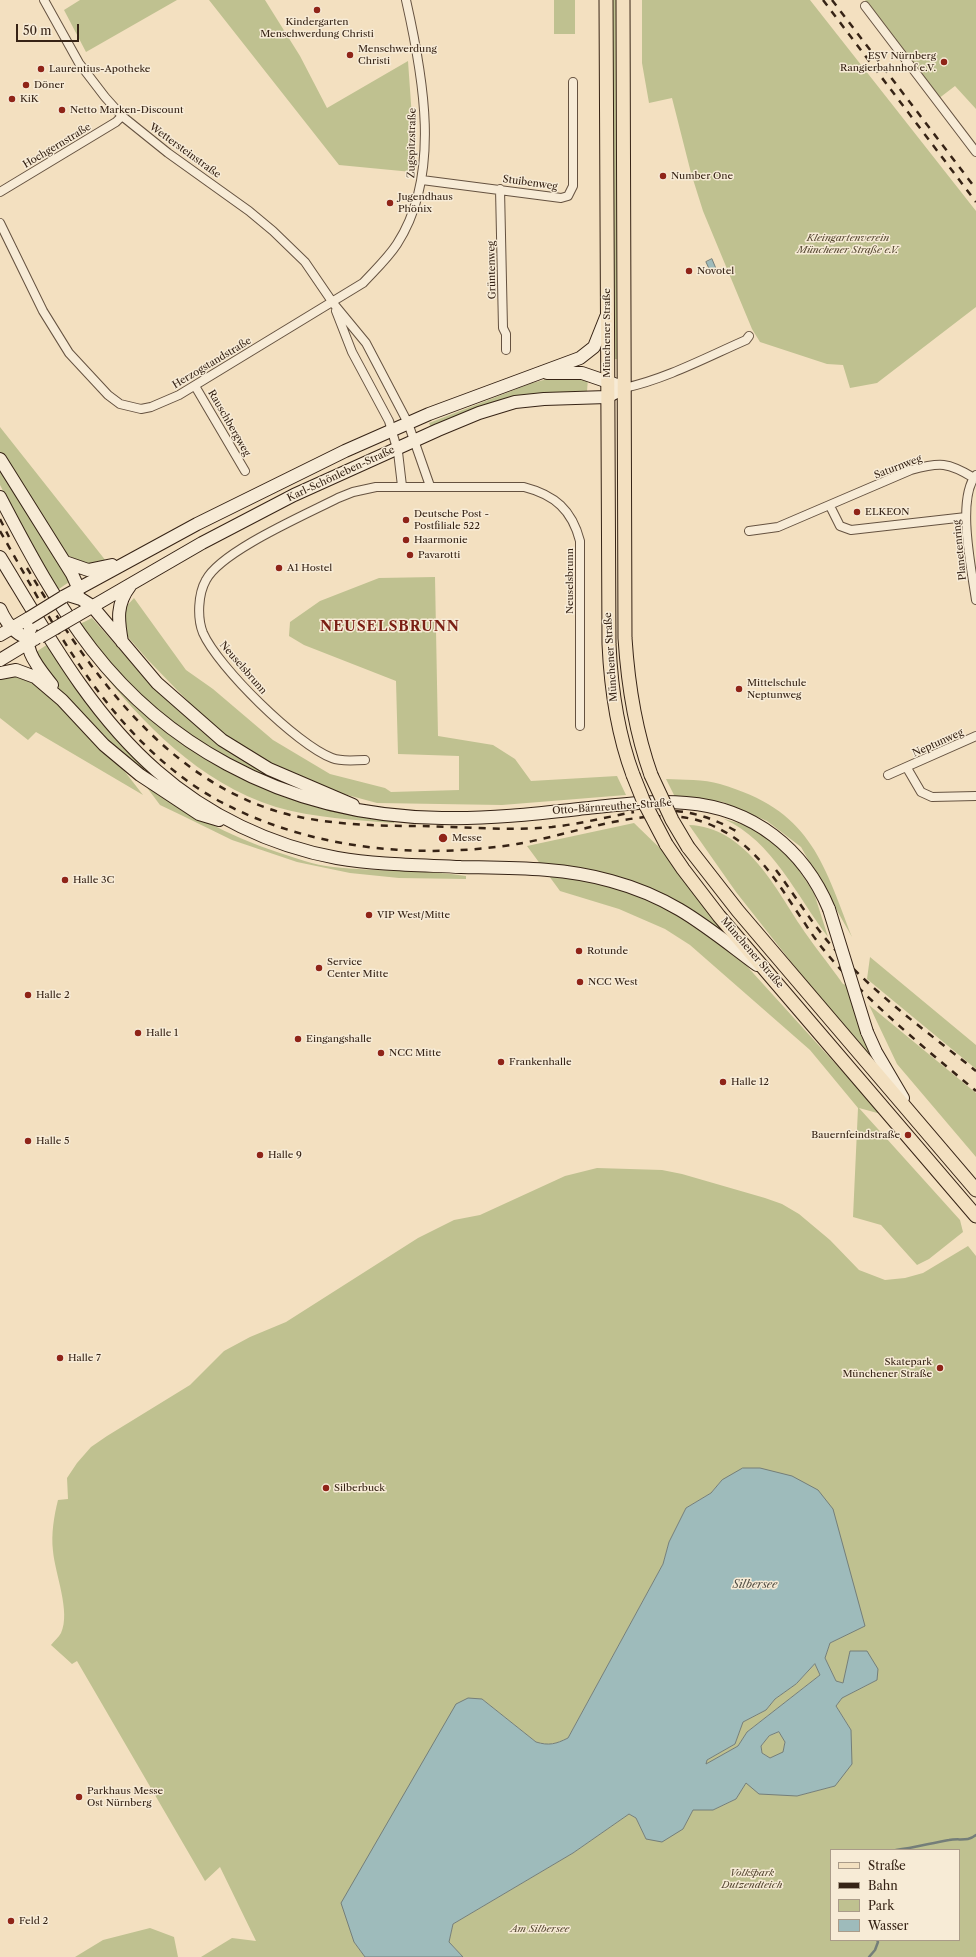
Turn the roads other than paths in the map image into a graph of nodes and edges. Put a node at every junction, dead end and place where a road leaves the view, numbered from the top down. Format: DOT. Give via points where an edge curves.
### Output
graph roads {
  1 [pos="44,0"];
  2 [pos="406,0"];
  3 [pos="606,0"];
  4 [pos="623,0"];
  5 [pos="865,6"];
  6 [pos="573,82"];
  7 [pos="122,116"];
  8 [pos="976,152"];
  9 [pos="422,180"];
  10 [pos="500,189"];
  11 [pos="0,192"];
  12 [pos="0,223"];
  13 [pos="333,303"];
  14 [pos="607,314"];
  15 [pos="749,336"];
  16 [pos="506,350"];
  17 [pos="538,373"];
  18 [pos="607,381"];
  19 [pos="195,386"];
  20 [pos="624,388"];
  21 [pos="607,397"];
  22 [pos="408,423"];
  23 [pos="392,430"];
  24 [pos="415,440"];
  25 [pos="397,448"];
  26 [pos="0,459"];
  27 [pos="245,471"];
  28 [pos="975,477"];
  29 [pos="402,486"];
  30 [pos="430,486"];
  31 [pos="0,497"];
  32 [pos="830,506"];
  33 [pos="966,517"];
  34 [pos="749,531"];
  35 [pos="0,557"];
  36 [pos="131,560"];
  37 [pos="65,562"];
  38 [pos="132,584"];
  39 [pos="72,595"];
  40 [pos="976,600"];
  41 [pos="92,606"];
  42 [pos="0,609"];
  43 [pos="74,613"];
  44 [pos="31,621"];
  45 [pos="12,628"];
  46 [pos="0,635"];
  47 [pos="33,639"];
  48 [pos="122,643"];
  49 [pos="0,660"];
  50 [pos="0,673"];
  51 [pos="62,700"];
  52 [pos="580,726"];
  53 [pos="976,736"];
  54 [pos="365,760"];
  55 [pos="907,768"];
  56 [pos="888,775"];
  57 [pos="976,796"];
  58 [pos="366,812"];
  59 [pos="238,825"];
  60 [pos="771,975"];
  61 [pos="913,1114"];
  62 [pos="976,1190"];
  63 [pos="976,1216"];
  1 -- 7 [label="street, Wettersteinstraße" via="79,63"];
  2 -- 9 [label="street, Zugspitzstraße" via="418,53 422,93"];
  3 -- 14 [label="main road, Münchener Straße"];
  4 -- 20 [label="main road, Münchener Straße"];
  5 -- 8 [label="street"];
  6 -- 10 [label="street, Stuibenweg" via="573,186 568,196 561,198"];
  7 -- 11 [label="street, Hochgernstraße"];
  7 -- 13 [label="street, Wettersteinstraße" via="273,231 304,262"];
  9 -- 10 [label="street, Stuibenweg"];
  9 -- 13 [label="street, Zugspitzstraße" via="413,213 398,243 363,283"];
  10 -- 16 [label="street, Grüntenweg" via="503,328 506,334"];
  12 -- 19 [label="street, Herzogstandstraße" via="43,311 69,353 108,395 120,404 140,409 151,407"];
  13 -- 19 [label="street, Herzogstandstraße"];
  13 -- 22 [label="street, Wettersteinstraße" via="366,343"];
  13 -- 23 [label="street, Wettersteinstraße" via="352,352"];
  14 -- 17 [label="main road, Karl-Schönleben-Straße" via="597,342 591,350 580,358"];
  14 -- 18 [label="main road, Münchener Straße"];
  15 -- 20 [label="street, Münchener Straße" via="746,340 680,369 643,384"];
  17 -- 18 [label="main road, Karl-Schönleben-Straße" via="575,372"];
  17 -- 22 [label="main road, Karl-Schönleben-Straße"];
  18 -- 20 [label="main road, Karl-Schönleben-Straße"];
  18 -- 21 [label="main road, Münchener Straße"];
  19 -- 27 [label="street, Rauschbergweg"];
  20 -- 21 [label="main road, Karl-Schönleben-Straße"];
  20 -- 61 [label="main road, Münchener Straße, bridge" via="626,651 635,721 651,775 688,847 731,903"];
  21 -- 24 [label="main road, Karl-Schönleben-Straße" via="544,398 515,402 479,413"];
  21 -- 60 [label="main road, Münchener Straße, bridge" via="608,623 610,669 619,730 643,800 666,844 709,903"];
  22 -- 23 [label="main road, Karl-Schönleben-Straße"];
  22 -- 24 [label="street, Wettersteinstraße"];
  23 -- 25 [label="street, Wettersteinstraße"];
  23 -- 36 [label="main road, Karl-Schönleben-Straße" via="282,482"];
  24 -- 25 [label="main road, Karl-Schönleben-Straße"];
  24 -- 30 [label="street"];
  25 -- 29 [label="street"];
  25 -- 38 [label="main road, Karl-Schönleben-Straße" via="294,495 202,543"];
  26 -- 37 [label="main road"];
  28 -- 32 [label="street, Saturnweg" via="949,466 934,464 911,470"];
  28 -- 33 [label="street, Planetenring" via="967,500"];
  29 -- 30 [label="street, Neuselsbrunn"];
  29 -- 54 [label="street, Neuselsbrunn" via="376,487 353,492 252,542 224,559 212,571 205,581 200,597 199,620 210,647 244,687 281,723 321,753 333,759"];
  30 -- 52 [label="street, Neuselsbrunn" via="524,487 546,494 559,503 570,516 580,541"];
  31 -- 58 [label="main road, Otto-Bärnreuther-Straße" via="37,567 71,623 110,673 147,709 186,740 246,774 281,790 312,800"];
  32 -- 33 [label="street" via="840,526 851,530"];
  32 -- 34 [label="street, Saturnweg" via="778,527"];
  33 -- 40 [label="street, Planetenring"];
  35 -- 59 [label="main road" via="64,660 115,729 144,760 172,784 202,805"];
  36 -- 37 [label="main road" via="88,570"];
  36 -- 39 [label="main road, Karl-Schönleben-Straße"];
  37 -- 39 [label="main road" via="74,577"];
  38 -- 41 [label="main road, Karl-Schönleben-Straße"];
  38 -- 48 [label="main road" via="118,610"];
  39 -- 41 [label="main road, Otto-Bärnreuther-Straße"];
  39 -- 43 [label="main road" via="76,604"];
  39 -- 44 [label="main road, Karl-Schönleben-Straße, bridge" via="40,611"];
  41 -- 43 [label="main road, Karl-Schönleben-Straße"];
  41 -- 48 [label="main road, Otto-Bärnreuther-Straße"];
  42 -- 45 [label="main road"];
  43 -- 47 [label="main road, Karl-Schönleben-Straße, bridge" via="61,625"];
  44 -- 45 [label="main road, Karl-Schönleben-Straße"];
  44 -- 47 [label="main road"];
  45 -- 46 [label="main road, Karl-Schönleben-Straße"];
  45 -- 47 [label="main road"];
  47 -- 49 [label="main road, Karl-Schönleben-Straße"];
  47 -- 51 [label="main road" via="32,656"];
  48 -- 58 [label="main road, Otto-Bärnreuther-Straße" via="165,691 227,743 269,769 335,796"];
  50 -- 51 [label="main road" via="16,670 29,674"];
  51 -- 59 [label="main road" via="104,745 152,784 198,814"];
  53 -- 55 [label="street, Neptunweg"];
  55 -- 56 [label="street, Neptunweg"];
  55 -- 57 [label="street, Neptunweg" via="921,792 932,797"];
  58 -- 61 [label="main road, Otto-Bärnreuther-Straße, bridge" via="462,818 642,803 686,803 709,806 750,820 782,842 810,872 829,909 866,1032"];
  59 -- 60 [label="main road" via="298,848 350,860 528,868 574,873 612,881 653,895 688,913"];
  60 -- 63 [label="main road, Münchener Straße"];
  61 -- 62 [label="main road, Münchener Straße"];
}
